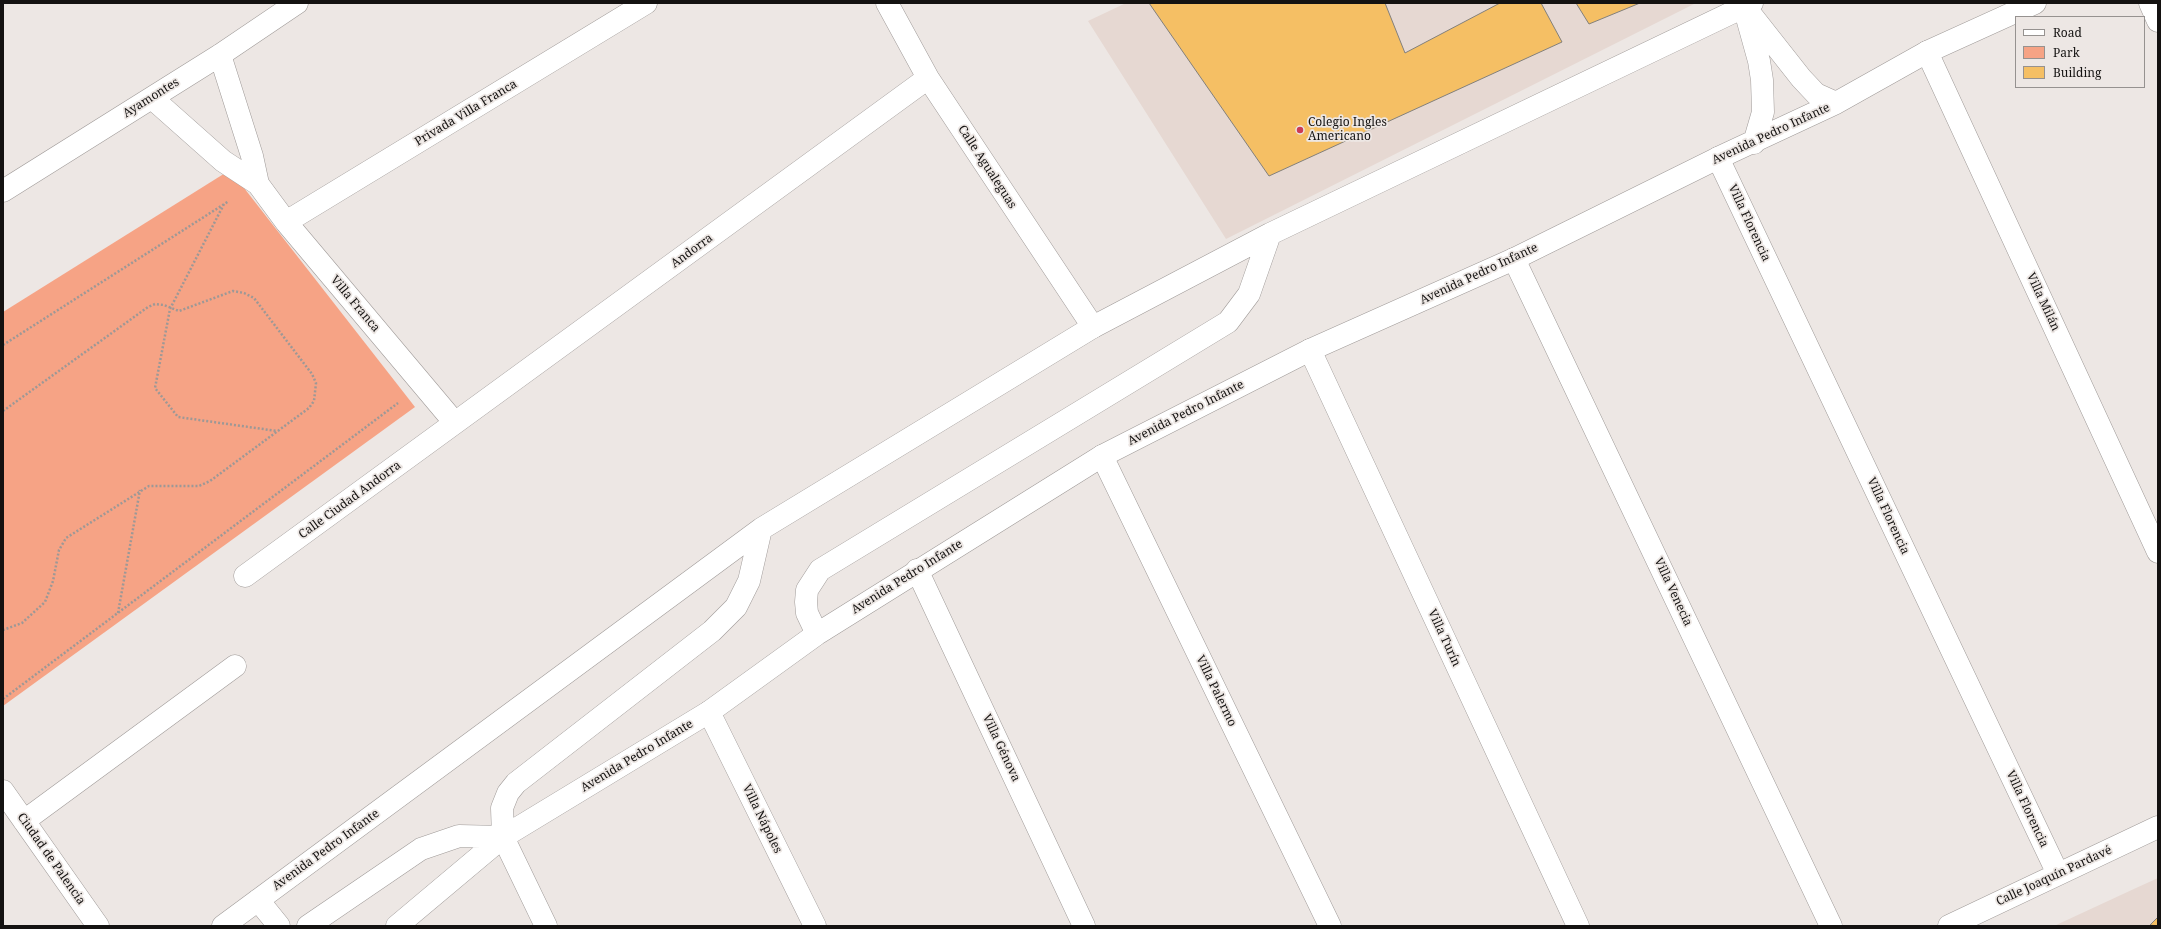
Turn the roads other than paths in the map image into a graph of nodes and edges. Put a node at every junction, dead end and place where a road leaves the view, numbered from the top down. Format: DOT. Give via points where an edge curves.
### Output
graph roads {
  1 [pos="297,3"];
  2 [pos="646,3"];
  3 [pos="887,3"];
  4 [pos="2035,3"];
  5 [pos="2150,3"];
  6 [pos="1746,4"];
  7 [pos="2158,21"];
  8 [pos="1928,52"];
  9 [pos="220,55"];
  10 [pos="928,78"];
  11 [pos="152,98"];
  12 [pos="1836,103"];
  13 [pos="1754,143"];
  14 [pos="1718,158"];
  15 [pos="258,184"];
  16 [pos="3,191"];
  17 [pos="286,222"];
  18 [pos="1270,234"];
  19 [pos="1514,258"];
  20 [pos="1093,327"];
  21 [pos="1310,350"];
  22 [pos="455,423"];
  23 [pos="1102,456"];
  24 [pos="761,529"];
  25 [pos="2158,552"];
  26 [pos="917,570"];
  27 [pos="245,576"];
  28 [pos="818,634"];
  29 [pos="234,666"];
  30 [pos="709,712"];
  31 [pos="3,791"];
  32 [pos="24,821"];
  33 [pos="2158,827"];
  34 [pos="503,837"];
  35 [pos="2058,874"];
  36 [pos="258,900"];
  37 [pos="229,924"];
  38 [pos="98,926"];
  39 [pos="279,926"];
  40 [pos="308,926"];
  41 [pos="397,926"];
  42 [pos="546,926"];
  43 [pos="815,926"];
  44 [pos="1084,926"];
  45 [pos="1330,926"];
  46 [pos="1578,926"];
  47 [pos="1832,926"];
  48 [pos="1949,926"];
  1 -- 9 [label="street, Ayamontes"];
  2 -- 17 [label="street, Privada Villa Franca"];
  3 -- 10 [label="street, Calle Agualeguas"];
  4 -- 8 [label="street, Avenida Pedro Infante"];
  5 -- 7 [label="street"];
  6 -- 12 [label="street" via="1801,78 1816,94"];
  6 -- 13 [label="street" via="1762,80 1763,112"];
  6 -- 18 [label="street, Avenida Pedro Infante"];
  8 -- 12 [label="street, Avenida Pedro Infante"];
  8 -- 25 [label="street, Villa Milán"];
  9 -- 11 [label="street, Ayamontes"];
  9 -- 15 [label="street, Villa Franca" via="252,156"];
  10 -- 20 [label="street, Calle Agualeguas"];
  10 -- 22 [label="street, Andorra"];
  11 -- 15 [label="street, Villa Franca" via="223,161"];
  11 -- 16 [label="street, Ayamontes"];
  12 -- 13 [label="street, Avenida Pedro Infante"];
  13 -- 14 [label="street, Avenida Pedro Infante"];
  14 -- 19 [label="street, Avenida Pedro Infante"];
  14 -- 35 [label="street, Villa Florencia"];
  15 -- 17 [label="street, Villa Franca"];
  17 -- 22 [label="street, Villa Franca"];
  18 -- 20 [label="street, Avenida Pedro Infante"];
  18 -- 28 [label="street" via="1249,294 1228,322 820,570 807,590 806,602 807,613"];
  19 -- 21 [label="street, Avenida Pedro Infante"];
  19 -- 47 [label="street, Villa Venecia"];
  20 -- 24 [label="street, Avenida Pedro Infante"];
  21 -- 23 [label="street, Avenida Pedro Infante"];
  21 -- 46 [label="street, Villa Turín"];
  22 -- 27 [label="street, Calle Ciudad Andorra"];
  23 -- 26 [label="street, Avenida Pedro Infante"];
  23 -- 45 [label="street, Villa Palermo"];
  24 -- 34 [label="street" via="749,581 736,607 712,631 516,783 508,793 502,808"];
  24 -- 36 [label="street, Avenida Pedro Infante"];
  26 -- 28 [label="street, Avenida Pedro Infante"];
  26 -- 44 [label="street, Villa Génova"];
  28 -- 30 [label="street, Avenida Pedro Infante"];
  29 -- 32 [label="street"];
  30 -- 34 [label="street, Avenida Pedro Infante"];
  30 -- 43 [label="street, Villa Nápoles"];
  31 -- 32 [label="street, Ciudad de Palencia"];
  32 -- 38 [label="street, Ciudad de Palencia"];
  33 -- 35 [label="street, Calle Joaquín Pardavé"];
  34 -- 40 [label="street" via="459,836 421,849"];
  34 -- 41 [label="street, Avenida Pedro Infante"];
  34 -- 42 [label="street"];
  35 -- 48 [label="street, Calle Joaquín Pardavé"];
  36 -- 37 [label="street, Avenida Pedro Infante"];
  36 -- 39 [label="street"];
}
